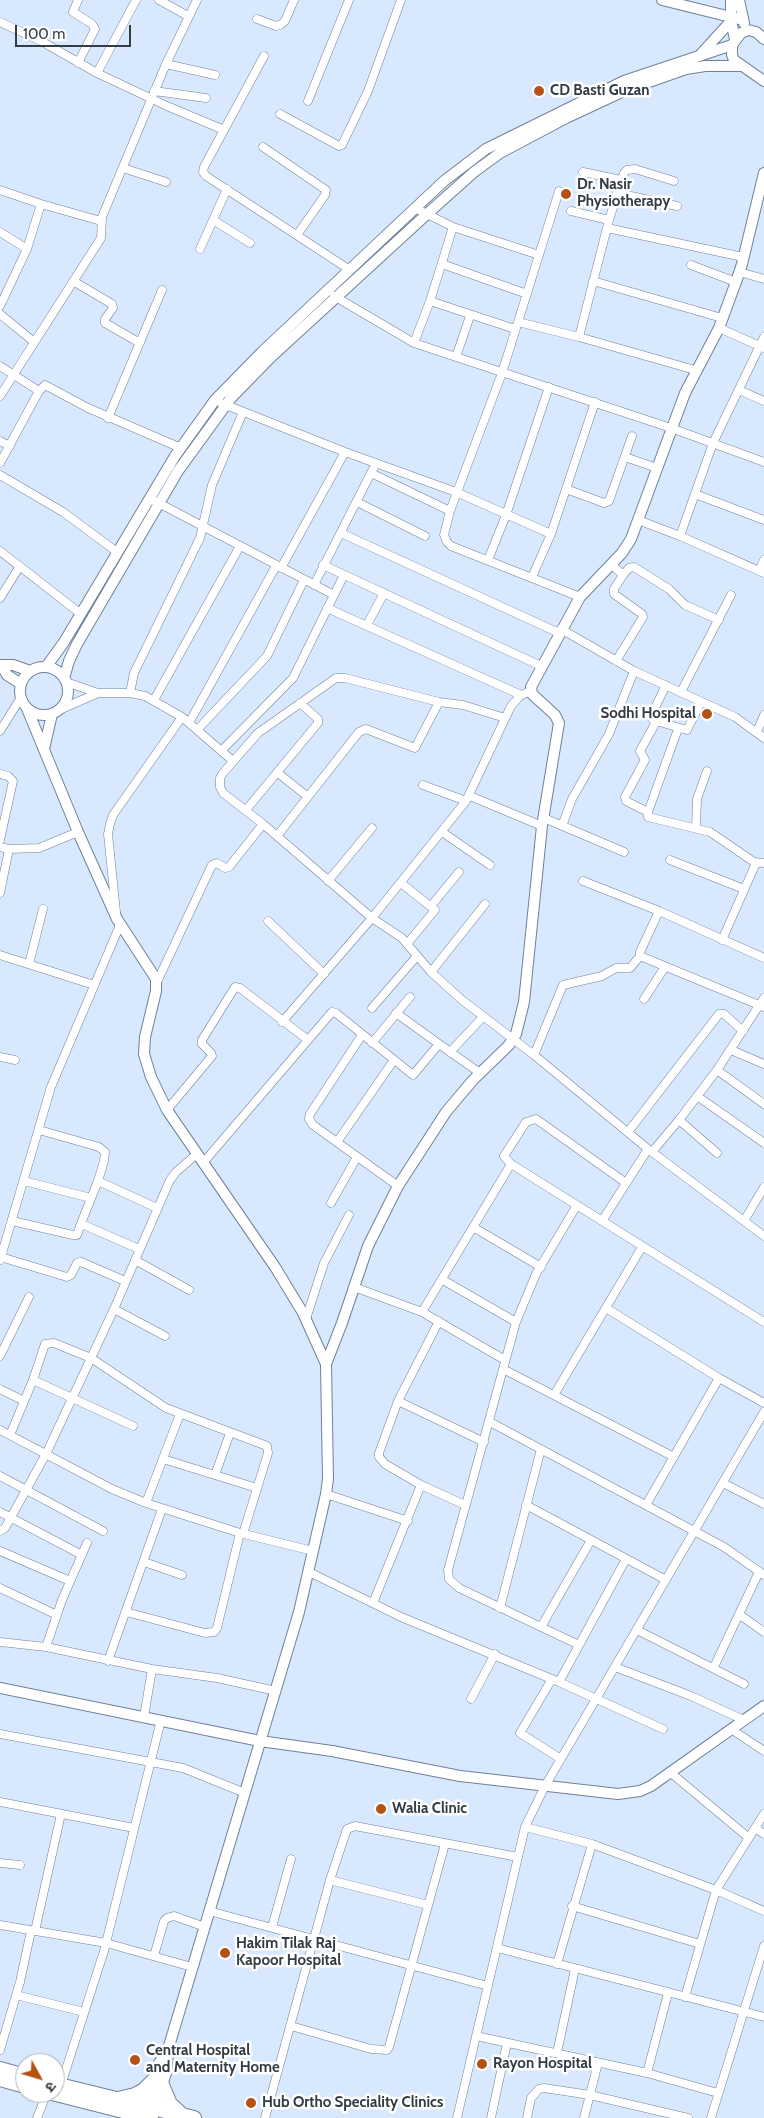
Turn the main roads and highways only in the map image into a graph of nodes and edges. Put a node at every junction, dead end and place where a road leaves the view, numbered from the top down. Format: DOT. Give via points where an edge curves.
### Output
graph roads {
  1 [pos="0,2069"];
  2 [pos="15,2073"];
  3 [pos="0,2079"];
  4 [pos="15,2083"];
  5 [pos="65,2090"];
  6 [pos="119,2109"];
  7 [pos="148,2114"];
  8 [pos="188,2117"];
  1 -- 2 [label="highway"];
  3 -- 4 [label="highway"];
  5 -- 6 [label="highway"];
  6 -- 7 [label="highway"];
  6 -- 8 [label="highway" via="135,2095 158,2083 170,2104"];
  7 -- 8 [label="highway"];
}
